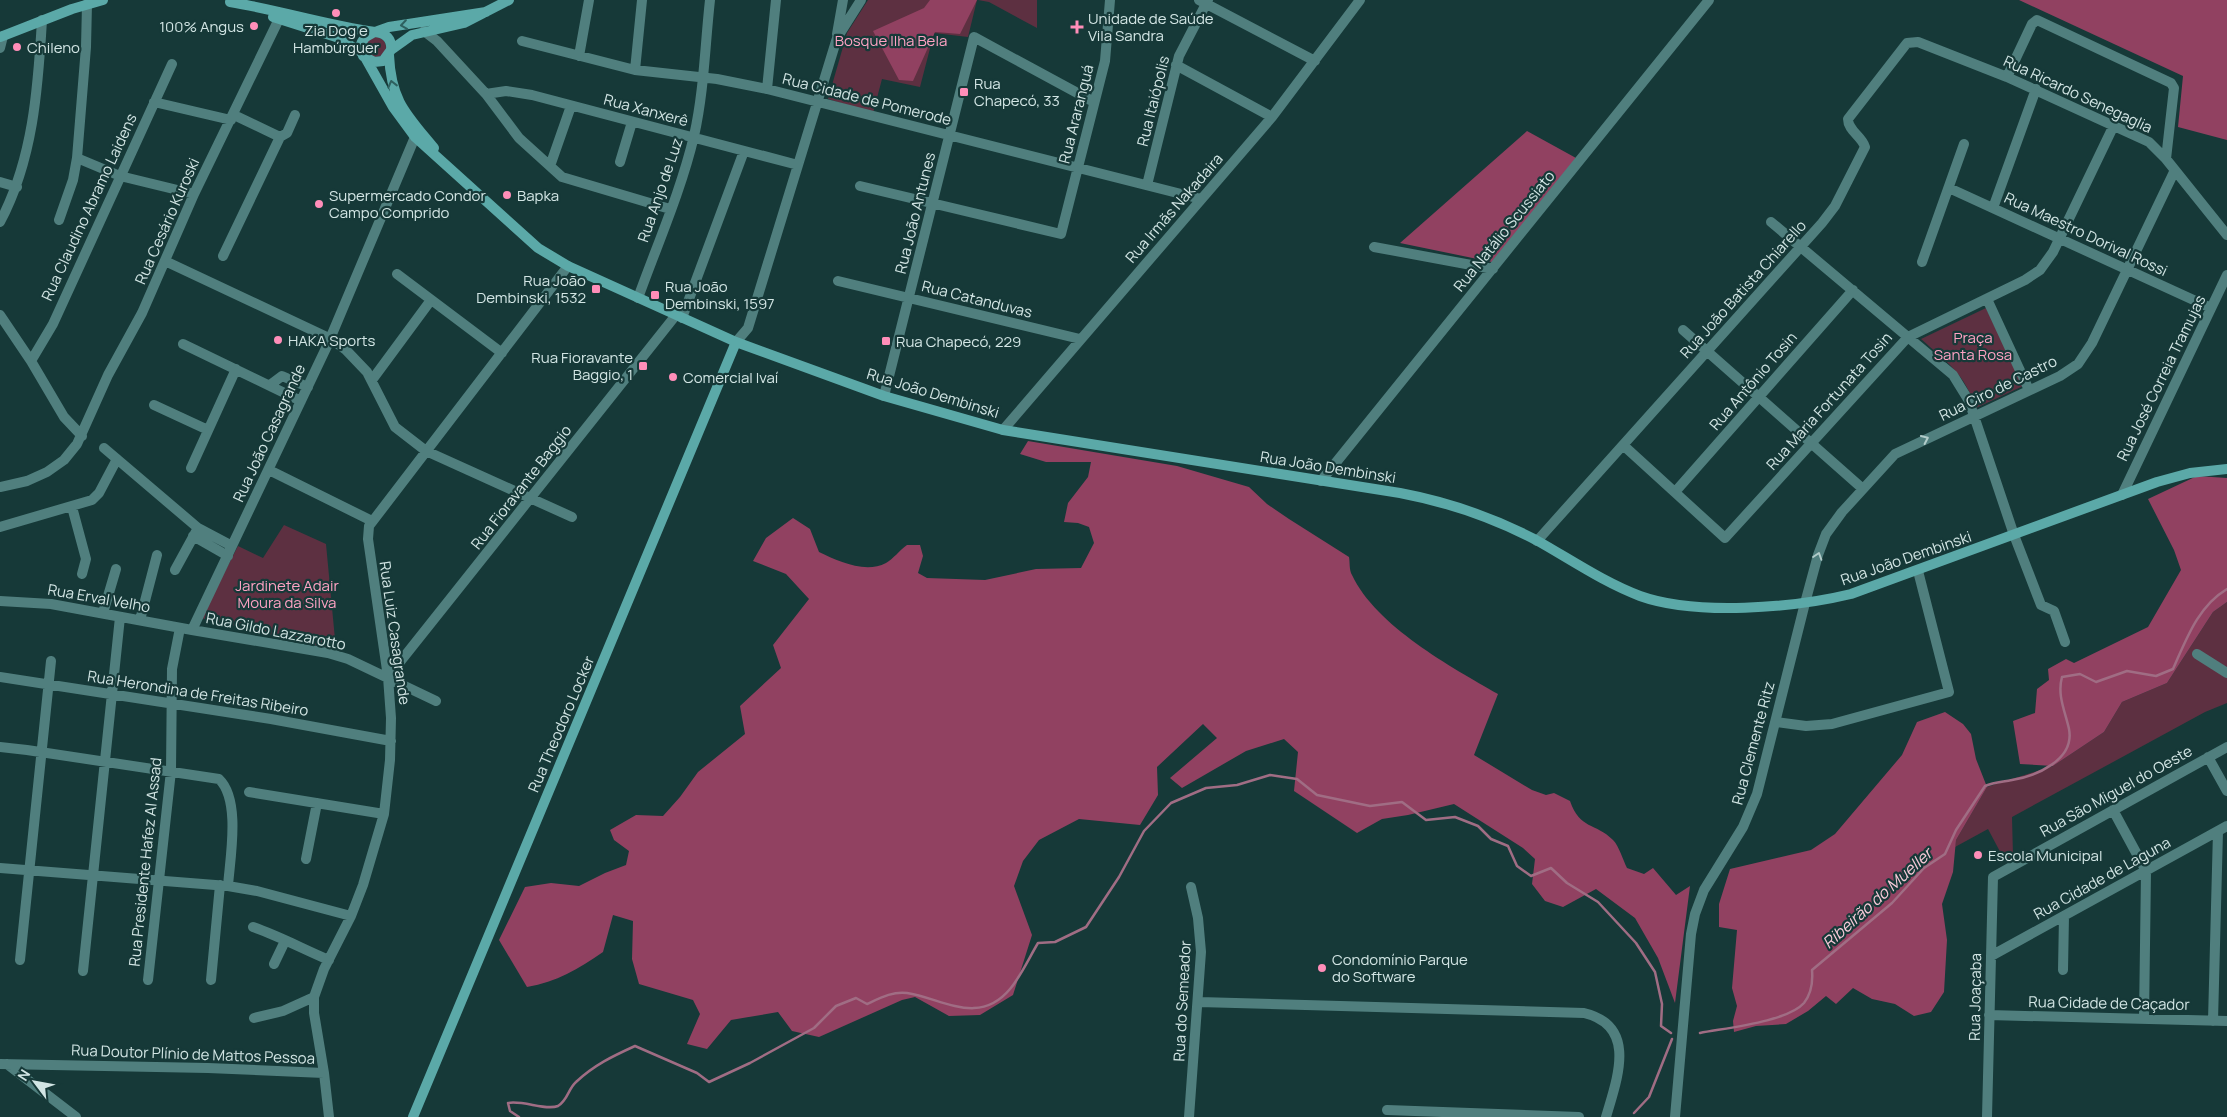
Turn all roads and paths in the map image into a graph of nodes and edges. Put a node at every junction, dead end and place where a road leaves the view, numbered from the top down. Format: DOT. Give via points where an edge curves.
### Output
graph roads {
  1 [pos="103,0"];
  2 [pos="509,0"];
  3 [pos="589,0"];
  4 [pos="642,0"];
  5 [pos="710,0"];
  6 [pos="776,0"];
  7 [pos="843,0"];
  8 [pos="861,0"];
  9 [pos="1110,0"];
  10 [pos="1360,0"];
  11 [pos="1709,0"];
  12 [pos="225,1"];
  13 [pos="1204,1"];
  14 [pos="87,4"];
  15 [pos="486,12"];
  16 [pos="279,19"];
  17 [pos="42,20"];
  18 [pos="444,28"];
  19 [pos="424,31"];
  20 [pos="375,32"];
  21 [pos="2,36"];
  22 [pos="837,38"];
  23 [pos="437,41"];
  24 [pos="522,41"];
  25 [pos="1910,41"];
  26 [pos="0,48"];
  27 [pos="390,52"];
  28 [pos="364,55"];
  29 [pos="579,56"];
  30 [pos="1315,61"];
  31 [pos="172,64"];
  32 [pos="1176,65"];
  33 [pos="635,70"];
  34 [pos="2007,76"];
  35 [pos="702,77"];
  36 [pos="767,89"];
  37 [pos="2036,89"];
  38 [pos="486,94"];
  39 [pos="154,102"];
  40 [pos="818,102"];
  41 [pos="1094,102"];
  42 [pos="571,106"];
  43 [pos="295,115"];
  44 [pos="232,117"];
  45 [pos="1272,117"];
  46 [pos="632,122"];
  47 [pos="2114,125"];
  48 [pos="949,135"];
  49 [pos="280,137"];
  50 [pos="415,137"];
  51 [pos="693,138"];
  52 [pos="1964,144"];
  53 [pos="744,151"];
  54 [pos="77,158"];
  55 [pos="2166,159"];
  56 [pos="620,162"];
  57 [pos="798,165"];
  58 [pos="449,166"];
  59 [pos="550,166"];
  60 [pos="1078,168"];
  61 [pos="2175,170"];
  62 [pos="120,176"];
  63 [pos="0,182"];
  64 [pos="860,186"];
  65 [pos="1147,186"];
  66 [pos="17,187"];
  67 [pos="1949,188"];
  68 [pos="194,194"];
  69 [pos="1201,199"];
  70 [pos="932,204"];
  71 [pos="1993,208"];
  72 [pos="670,210"];
  73 [pos="59,220"];
  74 [pos="0,222"];
  75 [pos="1771,222"];
  76 [pos="2227,235"];
  77 [pos="2061,239"];
  78 [pos="1374,247"];
  79 [pos="1801,247"];
  80 [pos="223,256"];
  81 [pos="165,261"];
  82 [pos="1922,262"];
  83 [pos="568,266"];
  84 [pos="1493,269"];
  85 [pos="2127,269"];
  86 [pos="397,274"];
  87 [pos="2227,274"];
  88 [pos="838,281"];
  89 [pos="1853,290"];
  90 [pos="638,298"];
  91 [pos="909,298"];
  92 [pos="1987,299"];
  93 [pos="431,300"];
  94 [pos="2211,308"];
  95 [pos="0,315"];
  96 [pos="679,316"];
  97 [pos="1683,330"];
  98 [pos="1908,336"];
  99 [pos="331,339"];
  100 [pos="1080,339"];
  101 [pos="736,342"];
  102 [pos="183,344"];
  103 [pos="1708,351"];
  104 [pos="502,353"];
  105 [pos="32,362"];
  106 [pos="236,369"];
  107 [pos="372,380"];
  108 [pos="270,385"];
  109 [pos="308,387"];
  110 [pos="2029,390"];
  111 [pos="884,396"];
  112 [pos="1759,397"];
  113 [pos="302,401"];
  114 [pos="154,405"];
  115 [pos="1974,416"];
  116 [pos="208,430"];
  117 [pos="1003,430"];
  118 [pos="82,436"];
  119 [pos="1811,443"];
  120 [pos="1624,445"];
  121 [pos="104,448"];
  122 [pos="426,451"];
  123 [pos="117,460"];
  124 [pos="191,468"];
  125 [pos="2227,469"];
  126 [pos="269,470"];
  127 [pos="1321,481"];
  128 [pos="0,487"];
  129 [pos="1863,489"];
  130 [pos="1675,492"];
  131 [pos="2122,495"];
  132 [pos="531,498"];
  133 [pos="72,506"];
  134 [pos="572,517"];
  135 [pos="372,521"];
  136 [pos="0,527"];
  137 [pos="196,532"];
  138 [pos="2014,535"];
  139 [pos="1537,541"];
  140 [pos="232,546"];
  141 [pos="157,554"];
  142 [pos="228,556"];
  143 [pos="116,569"];
  144 [pos="175,570"];
  145 [pos="1918,571"];
  146 [pos="82,574"];
  147 [pos="0,601"];
  148 [pos="1805,603"];
  149 [pos="103,613"];
  150 [pos="120,617"];
  151 [pos="140,620"];
  152 [pos="180,628"];
  153 [pos="192,630"];
  154 [pos="2065,642"];
  155 [pos="2197,654"];
  156 [pos="51,661"];
  157 [pos="2227,673"];
  158 [pos="0,677"];
  159 [pos="388,677"];
  160 [pos="48,685"];
  161 [pos="112,695"];
  162 [pos="436,701"];
  163 [pos="170,704"];
  164 [pos="1776,722"];
  165 [pos="391,741"];
  166 [pos="2227,746"];
  167 [pos="0,747"];
  168 [pos="41,752"];
  169 [pos="2208,757"];
  170 [pos="105,762"];
  171 [pos="171,771"];
  172 [pos="248,792"];
  173 [pos="2227,792"];
  174 [pos="317,803"];
  175 [pos="2114,810"];
  176 [pos="384,814"];
  177 [pos="2223,829"];
  178 [pos="306,860"];
  179 [pos="0,868"];
  180 [pos="29,870"];
  181 [pos="2146,870"];
  182 [pos="93,875"];
  183 [pos="1993,877"];
  184 [pos="159,880"];
  185 [pos="224,885"];
  186 [pos="1192,887"];
  187 [pos="351,916"];
  188 [pos="2064,916"];
  189 [pos="2216,917"];
  190 [pos="2227,918"];
  191 [pos="253,927"];
  192 [pos="285,941"];
  193 [pos="1991,956"];
  194 [pos="20,960"];
  195 [pos="329,960"];
  196 [pos="274,964"];
  197 [pos="2064,970"];
  198 [pos="83,972"];
  199 [pos="148,980"];
  200 [pos="212,980"];
  201 [pos="314,997"];
  202 [pos="1199,1002"];
  203 [pos="1990,1015"];
  204 [pos="254,1018"];
  205 [pos="2144,1019"];
  206 [pos="2213,1021"];
  207 [pos="2227,1021"];
  208 [pos="2,1063"];
  209 [pos="324,1073"];
  210 [pos="1387,1110"];
  211 [pos="76,1117"];
  212 [pos="329,1117"];
  213 [pos="413,1117"];
  214 [pos="1189,1117"];
  215 [pos="1579,1117"];
  216 [pos="1606,1117"];
  217 [pos="1675,1117"];
  218 [pos="1987,1117"];
  1 -- 14 [label="main road"];
  2 -- 15 [label="main road"];
  3 -- 29 [label="street"];
  4 -- 33 [label="street"];
  5 -- 35 [label="street, Rua Anjo de Luz"];
  6 -- 36 [label="street"];
  7 -- 22 [label="street"];
  8 -- 22 [label="street"];
  9 -- 41 [label="street, Rua Araranguá" via="1106,54"];
  10 -- 30 [label="street, Rua Irmãs Nakadaira"];
  11 -- 84 [label="street, Rua Natálio Scussiato"];
  12 -- 16 [label="main road, Rua João Dembinski"];
  12 -- 20 [label="main road, Rua João Dembinski"];
  13 -- 30 [label="street"];
  13 -- 32 [label="street, Rua Itaiópolis"];
  14 -- 17 [label="main road"];
  14 -- 54 [label="street"];
  15 -- 18 [label="main road"];
  15 -- 20 [label="main road, one-way"];
  16 -- 28 [label="main road, Rua João Dembinski" via="336,36"];
  16 -- 44 [label="street, Rua Cesário Kuroski"];
  17 -- 21 [label="main road"];
  17 -- 66 [label="street" via="38,78"];
  18 -- 19 [label="main road"];
  18 -- 23 [label="street"];
  19 -- 23 [label="street"];
  19 -- 27 [label="main road" via="407,37"];
  20 -- 27 [label="main road" via="388,37"];
  20 -- 28 [label="main road" via="363,39"];
  21 -- 26 [label="street"];
  22 -- 40 [label="street"];
  23 -- 38 [label="street"];
  24 -- 29 [label="street, Rua Cidade de Pomerode"];
  25 -- 34 [label="street, Rua Ricardo Senegaglia"];
  25 -- 79 [label="street, Rua João Batista Chiarello" via="1849,116 1848,126 1862,140 1864,151 1836,206"];
  27 -- 28 [label="main road" via="379,62"];
  58 -- 27 [label="main road, Rua João Dembinski, one-way" via="397,98 392,84"];
  28 -- 50 [label="main road, Rua João Dembinski" via="393,107"];
  29 -- 33 [label="street, Rua Cidade de Pomerode"];
  30 -- 45 [label="street, Rua Irmãs Nakadaira"];
  31 -- 39 [label="street, Rua Claudino Abramo Laidens"];
  32 -- 45 [label="street"];
  32 -- 65 [label="street, Rua Itaiópolis"];
  33 -- 35 [label="street, Rua Cidade de Pomerode"];
  34 -- 37 [label="street, Rua Ricardo Senegaglia"];
  34 -- 55 [label="street" via="2032,24 2037,20 2171,83 2174,88"];
  35 -- 36 [label="street, Rua Cidade de Pomerode"];
  35 -- 51 [label="street, Rua Anjo de Luz"];
  36 -- 40 [label="street, Rua Cidade de Pomerode"];
  37 -- 47 [label="street, Rua Ricardo Senegaglia"];
  37 -- 71 [label="street"];
  38 -- 42 [label="street, Rua Xanxerê" via="512,92"];
  38 -- 59 [label="street" via="512,131"];
  39 -- 44 [label="street"];
  39 -- 62 [label="street, Rua Claudino Abramo Laidens"];
  40 -- 48 [label="street, Rua Cidade de Pomerode"];
  40 -- 57 [label="street"];
  41 -- 48 [label="street, Rua João Antunes" via="974,37"];
  41 -- 60 [label="street, Rua Araranguá"];
  42 -- 46 [label="street, Rua Xanxerê"];
  42 -- 59 [label="street"];
  43 -- 49 [label="street" via="287,133"];
  44 -- 49 [label="street"];
  44 -- 68 [label="street, Rua Cesário Kuroski"];
  45 -- 69 [label="street, Rua Irmãs Nakadaira"];
  46 -- 51 [label="street, Rua Xanxerê"];
  46 -- 56 [label="street"];
  47 -- 55 [label="street, Rua Ricardo Senegaglia" via="2149,142"];
  47 -- 77 [label="street, Rua Maria Fortunata Tosin"];
  48 -- 60 [label="street, Rua Cidade de Pomerode"];
  48 -- 70 [label="street, Rua João Antunes"];
  49 -- 80 [label="street"];
  50 -- 58 [label="main road, Rua João Dembinski"];
  50 -- 99 [label="street, Rua João Casagrande"];
  51 -- 53 [label="street, Rua Xanxerê"];
  51 -- 72 [label="street, Rua Anjo de Luz"];
  52 -- 67 [label="street"];
  53 -- 57 [label="street, Rua Xanxerê"];
  53 -- 96 [label="street, Rua Fioravante Baggio"];
  54 -- 62 [label="street"];
  54 -- 73 [label="street"];
  55 -- 61 [label="street, Rua Ricardo Senegaglia"];
  57 -- 101 [label="street" via="748,328"];
  58 -- 83 [label="main road, Rua João Dembinski" via="538,248"];
  59 -- 72 [label="street" via="568,180"];
  60 -- 65 [label="street, Rua Cidade de Pomerode"];
  60 -- 70 [label="street, Rua Araranguá" via="1061,234"];
  61 -- 76 [label="street, Rua Ricardo Senegaglia"];
  61 -- 85 [label="street, Rua Ciro de Castro"];
  62 -- 68 [label="street"];
  62 -- 105 [label="street, Rua Claudino Abramo Laidens" via="53,324"];
  63 -- 66 [label="street"];
  64 -- 70 [label="street"];
  65 -- 69 [label="street, Rua Cidade de Pomerode"];
  66 -- 74 [label="street"];
  67 -- 71 [label="street, Rua Maestro Dorival Rossi"];
  67 -- 82 [label="street"];
  68 -- 81 [label="street, Rua Cesário Kuroski"];
  69 -- 100 [label="street, Rua Irmãs Nakadaira"];
  70 -- 91 [label="street, Rua João Antunes"];
  71 -- 77 [label="street, Rua Maestro Dorival Rossi"];
  72 -- 90 [label="street, Rua Anjo de Luz"];
  75 -- 79 [label="street"];
  77 -- 85 [label="street, Rua Maestro Dorival Rossi"];
  77 -- 92 [label="street, Rua Maria Fortunata Tosin" via="2040,270"];
  78 -- 84 [label="street"];
  79 -- 89 [label="street"];
  79 -- 103 [label="street, Rua João Batista Chiarello"];
  81 -- 99 [label="street"];
  81 -- 118 [label="street, Rua Cesário Kuroski"];
  83 -- 90 [label="main road, Rua João Dembinski"];
  83 -- 104 [label="street"];
  84 -- 127 [label="street, Rua Natálio Scussiato"];
  85 -- 94 [label="street, Rua Maestro Dorival Rossi"];
  85 -- 110 [label="street, Rua Ciro de Castro" via="2092,343 2078,364"];
  86 -- 93 [label="street"];
  87 -- 94 [label="street, Rua José Correia Tramujas"];
  88 -- 91 [label="street, Rua Catanduvas"];
  89 -- 98 [label="street"];
  89 -- 112 [label="street, Rua Antônio Tosin"];
  90 -- 96 [label="main road, Rua João Dembinski"];
  91 -- 100 [label="street, Rua Catanduvas"];
  91 -- 111 [label="street, Rua João Antunes"];
  92 -- 98 [label="street, Rua Maria Fortunata Tosin"];
  92 -- 110 [label="street"];
  93 -- 104 [label="street"];
  93 -- 107 [label="street"];
  94 -- 131 [label="street, Rua José Correia Tramujas"];
  95 -- 105 [label="street"];
  96 -- 101 [label="main road, Rua João Dembinski"];
  96 -- 132 [label="street, Rua Fioravante Baggio"];
  97 -- 103 [label="street"];
  98 -- 115 [label="street" via="1953,375 1965,392"];
  98 -- 119 [label="street, Rua Maria Fortunata Tosin"];
  99 -- 107 [label="street" via="355,358"];
  99 -- 109 [label="street, Rua João Casagrande"];
  100 -- 117 [label="street, Rua Irmãs Nakadaira"];
  101 -- 111 [label="main road, Rua João Dembinski"];
  101 -- 213 [label="main road, Rua Theodoro Locker"];
  102 -- 106 [label="street"];
  103 -- 112 [label="street"];
  103 -- 120 [label="street, Rua João Batista Chiarello"];
  104 -- 122 [label="street"];
  105 -- 118 [label="street" via="64,418"];
  106 -- 108 [label="street"];
  106 -- 116 [label="street"];
  107 -- 122 [label="street" via="395,427"];
  108 -- 109 [label="street" via="282,376"];
  108 -- 113 [label="street"];
  109 -- 113 [label="street, Rua João Casagrande"];
  110 -- 115 [label="street, Rua Ciro de Castro"];
  111 -- 117 [label="main road, Rua João Dembinski"];
  112 -- 119 [label="street"];
  112 -- 130 [label="street, Rua Antônio Tosin"];
  113 -- 126 [label="street, Rua João Casagrande"];
  114 -- 116 [label="street"];
  129 -- 115 [label="street, Rua Ciro de Castro, one-way" via="1895,454"];
  115 -- 138 [label="street"];
  116 -- 124 [label="street"];
  117 -- 127 [label="main road, Rua João Dembinski"];
  118 -- 128 [label="street, Rua Cesário Kuroski" via="55,467 36,477"];
  119 -- 129 [label="street"];
  119 -- 130 [label="street, Rua Maria Fortunata Tosin" via="1725,538"];
  120 -- 130 [label="street"];
  120 -- 139 [label="street, Rua João Batista Chiarello"];
  121 -- 123 [label="street"];
  122 -- 132 [label="street"];
  122 -- 135 [label="street"];
  123 -- 133 [label="street" via="96,497"];
  123 -- 137 [label="street"];
  125 -- 131 [label="main road, Rua João Dembinski" via="2174,477"];
  126 -- 135 [label="street"];
  126 -- 140 [label="street, Rua João Casagrande"];
  127 -- 139 [label="main road, Rua João Dembinski" via="1428,498 1492,519"];
  148 -- 129 [label="street, Rua Ciro de Castro, one-way" via="1826,534"];
  131 -- 138 [label="main road, Rua João Dembinski"];
  132 -- 134 [label="street"];
  132 -- 159 [label="street, Rua Fioravante Baggio"];
  133 -- 136 [label="street"];
  133 -- 146 [label="street" via="86,559"];
  135 -- 159 [label="street, Rua Luiz Casagrande" via="367,533"];
  137 -- 140 [label="street"];
  137 -- 142 [label="street"];
  137 -- 144 [label="street"];
  138 -- 145 [label="main road, Rua João Dembinski"];
  138 -- 154 [label="street" via="2041,605 2054,611"];
  139 -- 148 [label="main road, Rua João Dembinski" via="1618,586 1670,604 1707,607"];
  140 -- 142 [label="street, Rua João Casagrande"];
  141 -- 151 [label="street"];
  142 -- 153 [label="street, Rua João Casagrande"];
  143 -- 149 [label="street"];
  145 -- 148 [label="main road, Rua João Dembinski" via="1864,591"];
  145 -- 164 [label="street" via="1949,692 1832,724 1806,726"];
  147 -- 149 [label="street, Rua Erval Velho" via="45,603"];
  148 -- 164 [label="street, Rua Clemente Ritz"];
  149 -- 150 [label="street, Rua Erval Velho"];
  150 -- 151 [label="street, Rua Erval Velho"];
  150 -- 161 [label="street"];
  151 -- 152 [label="street, Rua Erval Velho"];
  152 -- 153 [label="street, Rua Erval Velho"];
  152 -- 163 [label="street, Rua Presidente Hafez Al Assad"];
  153 -- 159 [label="street, Rua Gildo Lazzarotto" via="328,653"];
  155 -- 157 [label="street"];
  156 -- 160 [label="street"];
  158 -- 160 [label="street, Rua Herondina de Freitas Ribeiro"];
  159 -- 162 [label="street, Rua Gildo Lazzarotto"];
  159 -- 165 [label="street, Rua Luiz Casagrande"];
  160 -- 161 [label="street, Rua Herondina de Freitas Ribeiro"];
  160 -- 168 [label="street"];
  161 -- 163 [label="street, Rua Herondina de Freitas Ribeiro"];
  161 -- 170 [label="street"];
  163 -- 165 [label="street, Rua Herondina de Freitas Ribeiro"];
  163 -- 171 [label="street, Rua Presidente Hafez Al Assad"];
  164 -- 217 [label="street, Rua Clemente Ritz" via="1750,812 1710,879 1695,914"];
  165 -- 176 [label="street, Rua Luiz Casagrande"];
  166 -- 169 [label="street, Rua São Miguel do Oeste"];
  167 -- 168 [label="street"];
  168 -- 170 [label="street"];
  168 -- 180 [label="street"];
  169 -- 173 [label="street"];
  169 -- 175 [label="street, Rua São Miguel do Oeste"];
  170 -- 171 [label="street"];
  170 -- 182 [label="street"];
  171 -- 184 [label="street, Rua Presidente Hafez Al Assad"];
  171 -- 185 [label="street" via="219,779 225,788 232,812"];
  172 -- 174 [label="street"];
  174 -- 176 [label="street"];
  174 -- 178 [label="street"];
  175 -- 181 [label="street"];
  175 -- 183 [label="street, Rua São Miguel do Oeste"];
  176 -- 187 [label="street, Rua Luiz Casagrande"];
  177 -- 181 [label="street, Rua Cidade de Laguna"];
  177 -- 189 [label="street"];
  179 -- 180 [label="street"];
  180 -- 182 [label="street"];
  180 -- 194 [label="street"];
  181 -- 188 [label="street, Rua Cidade de Laguna"];
  181 -- 205 [label="street"];
  182 -- 184 [label="street"];
  182 -- 198 [label="street"];
  183 -- 193 [label="street, Rua Joaçaba"];
  184 -- 185 [label="street"];
  184 -- 199 [label="street, Rua Presidente Hafez Al Assad"];
  185 -- 187 [label="street" via="257,890"];
  185 -- 200 [label="street"];
  186 -- 202 [label="street, Rua do Semeador" via="1200,935"];
  187 -- 195 [label="street, Rua Luiz Casagrande"];
  188 -- 193 [label="street, Rua Cidade de Laguna"];
  188 -- 197 [label="street"];
  189 -- 190 [label="street"];
  189 -- 206 [label="street"];
  191 -- 192 [label="street"];
  192 -- 195 [label="street"];
  192 -- 196 [label="street"];
  193 -- 203 [label="street, Rua Joaçaba"];
  195 -- 201 [label="street, Rua Luiz Casagrande"];
  201 -- 204 [label="street" via="283,1011"];
  201 -- 209 [label="street, Rua Luiz Casagrande"];
  202 -- 214 [label="street, Rua do Semeador"];
  202 -- 216 [label="street" via="1584,1013 1600,1019 1614,1031 1619,1044 1617,1076"];
  203 -- 205 [label="street, Rua Cidade de Caçador"];
  203 -- 218 [label="street, Rua Joaçaba"];
  205 -- 206 [label="street, Rua Cidade de Caçador"];
  206 -- 207 [label="street, Rua Cidade de Caçador"];
  208 -- 209 [label="street, Rua Doutor Plínio de Mattos Pessoa"];
  208 -- 211 [label="street"];
  209 -- 212 [label="street, Rua Luiz Casagrande"];
  210 -- 215 [label="street"];
}
